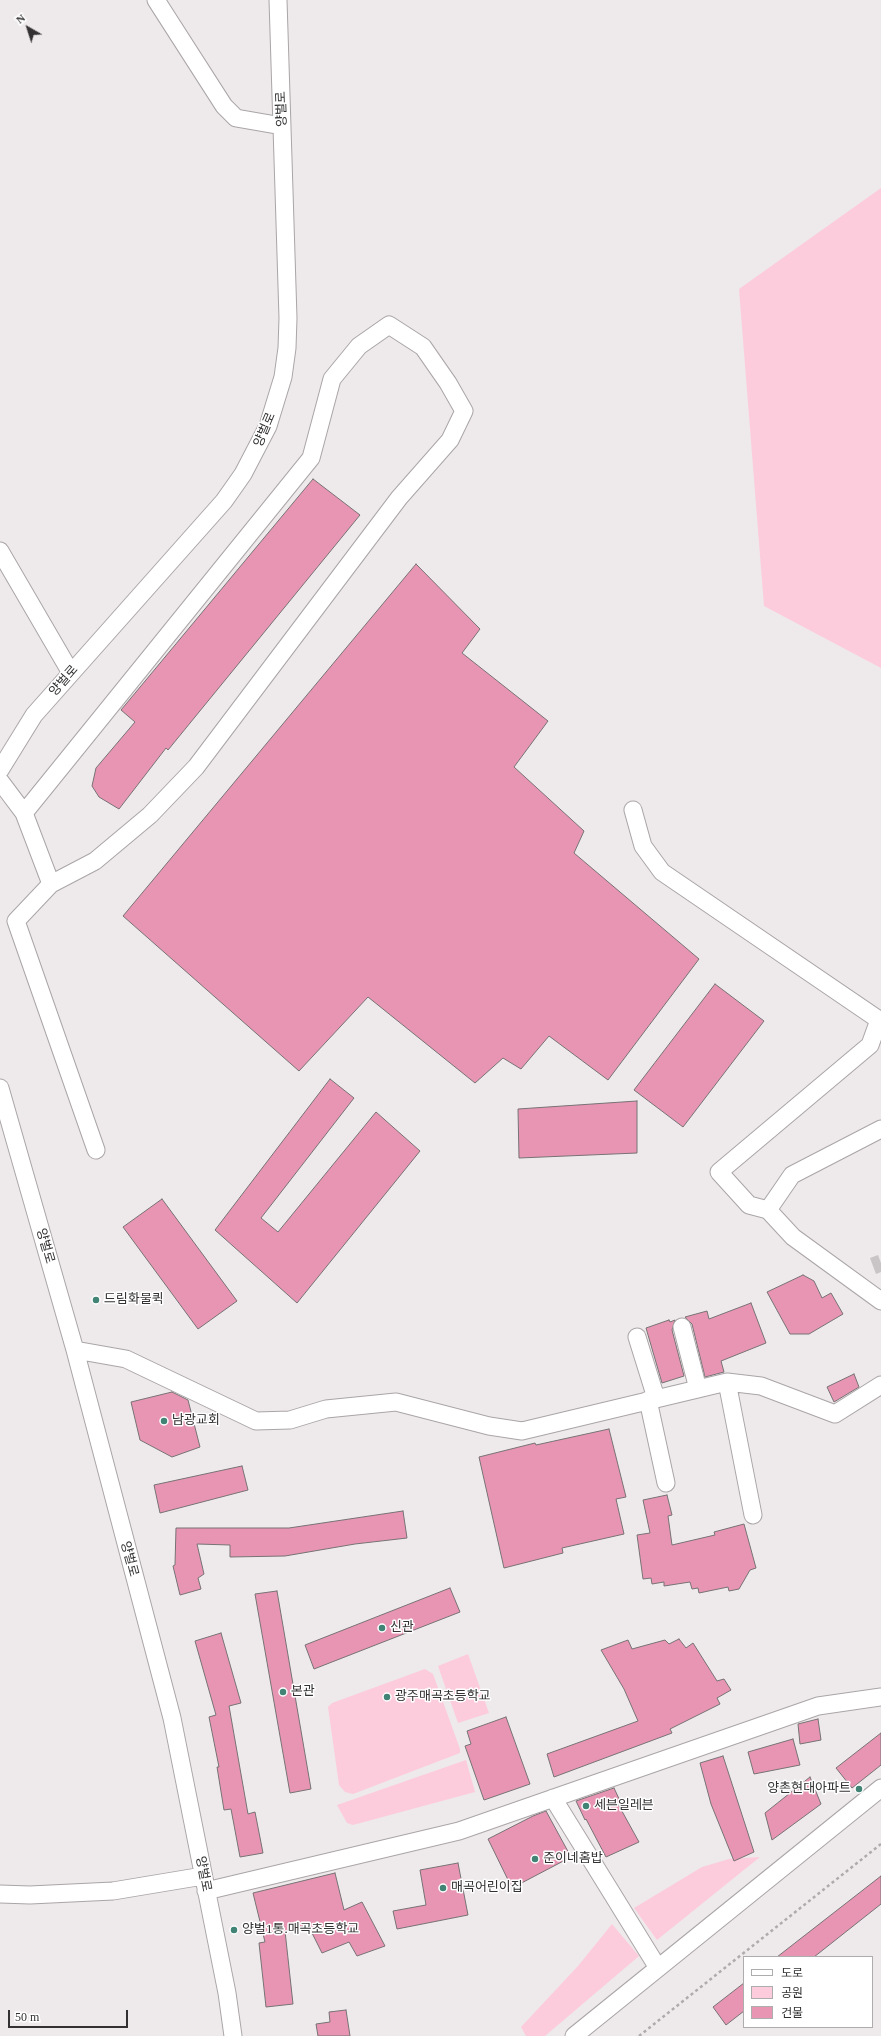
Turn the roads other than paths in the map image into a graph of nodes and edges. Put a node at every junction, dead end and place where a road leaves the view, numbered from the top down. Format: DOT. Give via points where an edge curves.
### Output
graph roads {
  1 [pos="156,0"];
  2 [pos="278,0"];
  3 [pos="282,126"];
  4 [pos="0,551"];
  5 [pos="71,673"];
  6 [pos="0,770"];
  7 [pos="0,781"];
  8 [pos="633,810"];
  9 [pos="24,813"];
  10 [pos="51,884"];
  11 [pos="0,1088"];
  12 [pos="881,1129"];
  13 [pos="96,1150"];
  14 [pos="768,1210"];
  15 [pos="881,1301"];
  16 [pos="682,1327"];
  17 [pos="637,1336"];
  18 [pos="75,1350"];
  19 [pos="727,1382"];
  20 [pos="881,1385"];
  21 [pos="698,1389"];
  22 [pos="652,1399"];
  23 [pos="666,1483"];
  24 [pos="753,1516"];
  25 [pos="881,1697"];
  26 [pos="881,1788"];
  27 [pos="552,1798"];
  28 [pos="205,1884"];
  29 [pos="0,1894"];
  30 [pos="658,1968"];
  31 [pos="233,2036"];
  32 [pos="574,2036"];
  1 -- 3 [label="street" via="224,106 236,118"];
  2 -- 3 [label="street, 양벌로"];
  3 -- 5 [label="street, 양벌로" via="287,348 282,377 268,426 243,474 224,501"];
  4 -- 5 [label="street"];
  5 -- 6 [label="street, 양벌로" via="34,715"];
  7 -- 9 [label="street"];
  8 -- 14 [label="street" via="643,846 662,872 879,1020 870,1045 720,1172 749,1205"];
  9 -- 10 [label="street"];
  9 -- 10 [label="street" via="311,458 332,379 359,346 389,325 422,347 464,411 450,440 399,498 196,767 150,815 95,861"];
  10 -- 13 [label="street" via="16,921"];
  11 -- 18 [label="street, 양벌로"];
  12 -- 14 [label="street" via="792,1175"];
  14 -- 15 [label="street" via="793,1237"];
  16 -- 21 [label="street"];
  17 -- 22 [label="street"];
  18 -- 22 [label="street" via="126,1359 256,1421 290,1420 326,1409 396,1402 489,1426 522,1431"];
  18 -- 28 [label="street, 양벌로" via="172,1718"];
  19 -- 20 [label="street" via="761,1386 835,1414"];
  19 -- 21 [label="street"];
  19 -- 24 [label="street"];
  21 -- 22 [label="street"];
  22 -- 23 [label="street"];
  25 -- 27 [label="street" via="818,1706"];
  26 -- 30 [label="street"];
  27 -- 28 [label="street" via="459,1831"];
  27 -- 30 [label="street"];
  28 -- 29 [label="street" via="113,1891"];
  28 -- 31 [label="street, 양벌로"];
  30 -- 32 [label="street"];
}
